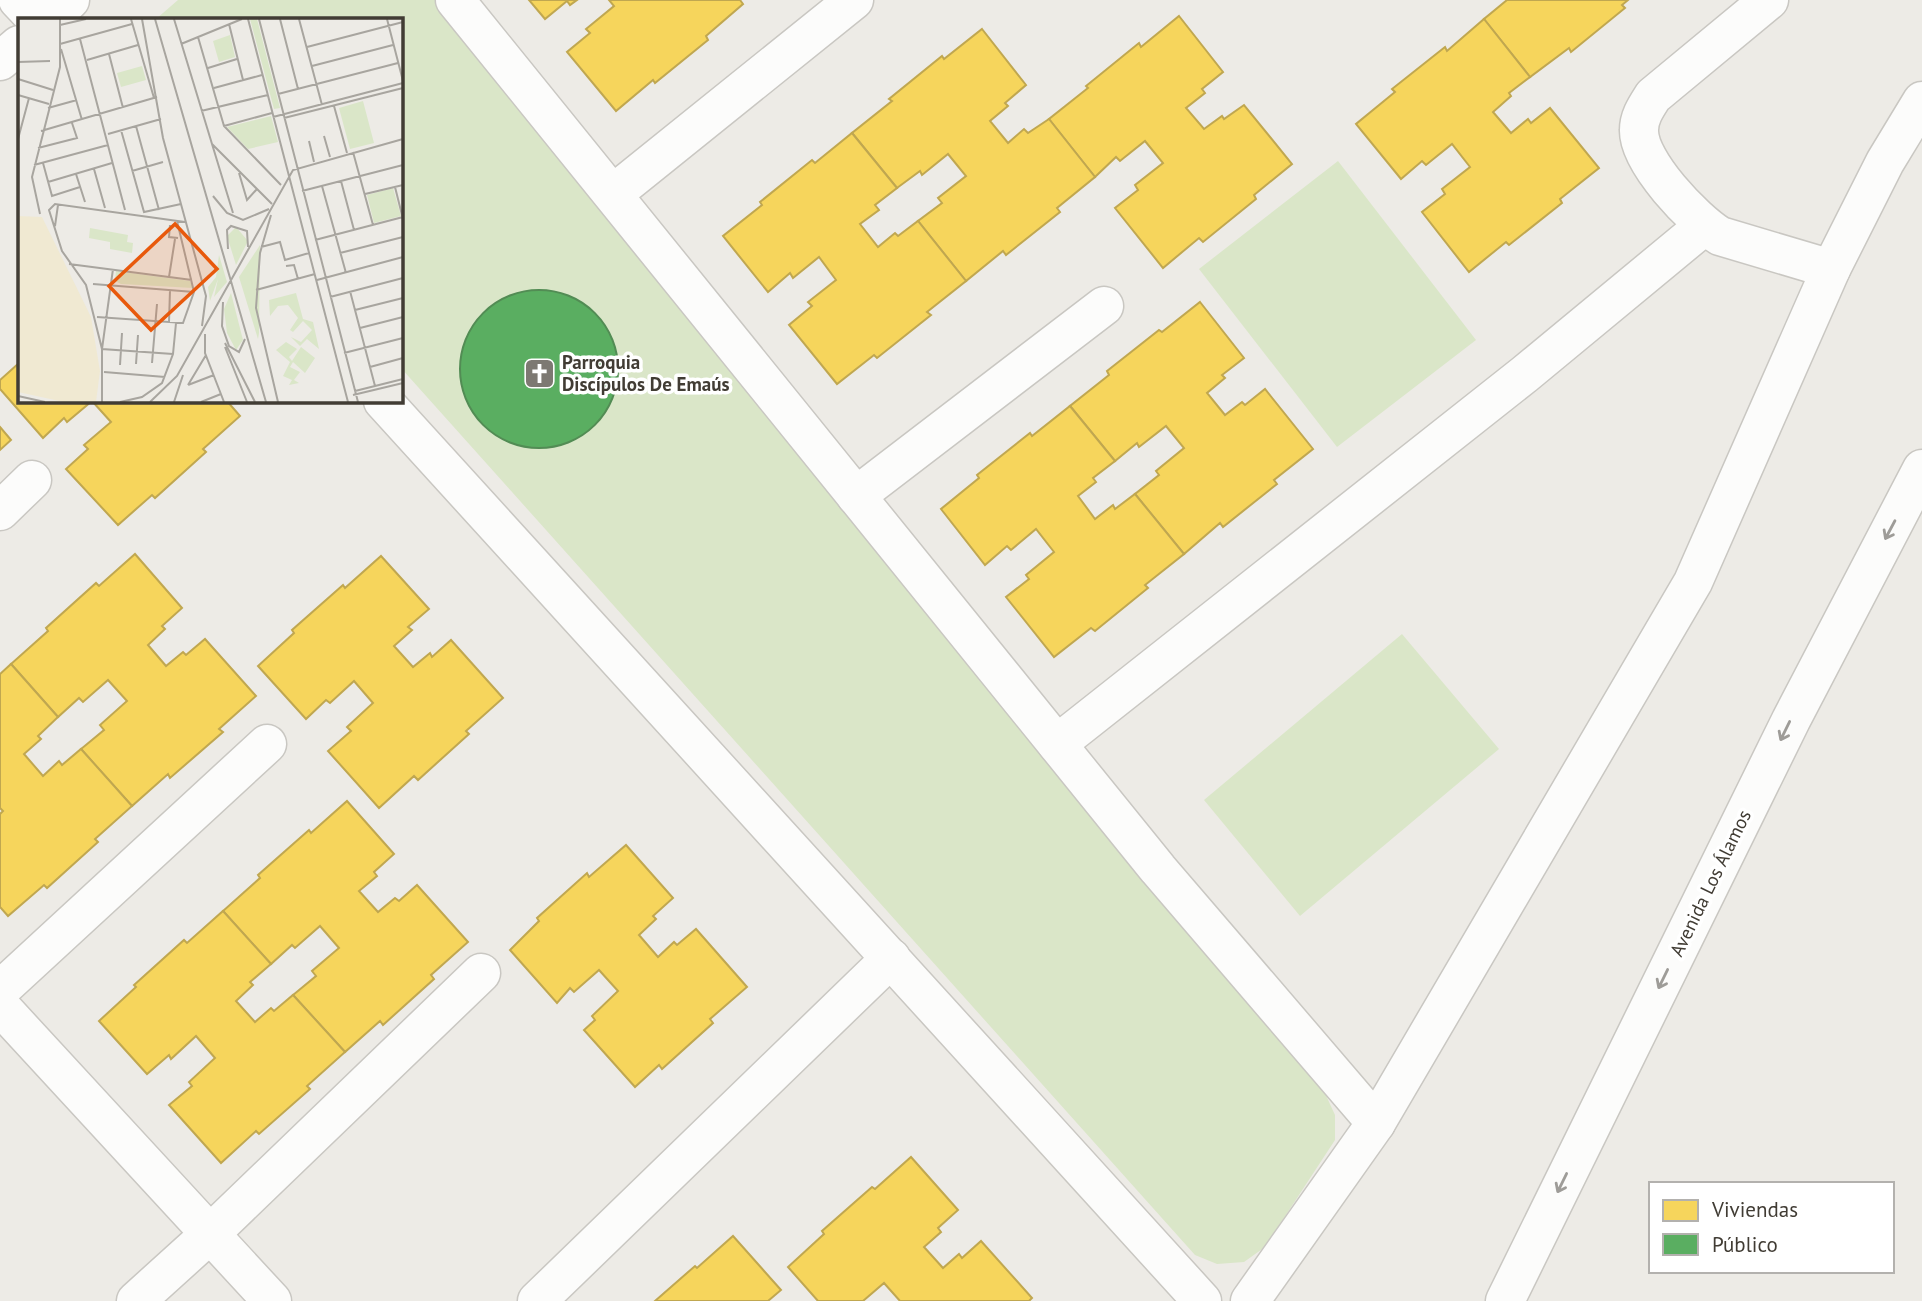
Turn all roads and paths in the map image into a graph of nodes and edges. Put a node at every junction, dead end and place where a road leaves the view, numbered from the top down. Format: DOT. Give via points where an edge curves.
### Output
graph roads {
  1 [pos="18,0"];
  2 [pos="70,0"];
  3 [pos="455,0"];
  4 [pos="854,0"];
  5 [pos="1769,0"];
  6 [pos="35,18"];
  7 [pos="50,18"];
  8 [pos="18,46"];
  9 [pos="0,61"];
  10 [pos="1922,101"];
  11 [pos="613,194"];
  12 [pos="1704,226"];
  13 [pos="1831,269"];
  14 [pos="1104,306"];
  15 [pos="384,402"];
  16 [pos="1922,469"];
  17 [pos="32,480"];
  18 [pos="856,496"];
  19 [pos="0,511"];
  20 [pos="268,744"];
  21 [pos="1057,744"];
  22 [pos="891,958"];
  23 [pos="481,973"];
  24 [pos="0,990"];
  25 [pos="0,1006"];
  26 [pos="1376,1123"];
  27 [pos="210,1234"];
  28 [pos="136,1301"];
  29 [pos="272,1301"];
  30 [pos="537,1301"];
  31 [pos="1202,1301"];
  32 [pos="1250,1301"];
  33 [pos="1505,1301"];
  1 -- 6 [label="street"];
  2 -- 7 [label="street"];
  3 -- 11 [label="street"];
  4 -- 11 [label="street"];
  5 -- 12 [label="street" via="1653,96 1642,114 1638,132 1642,149 1670,191"];
  8 -- 9 [label="street"];
  10 -- 13 [label="street"];
  11 -- 18 [label="street"];
  12 -- 13 [label="street" via="1720,236"];
  12 -- 21 [label="street" via="1525,374"];
  13 -- 26 [label="street" via="1692,582"];
  14 -- 18 [label="street"];
  15 -- 22 [label="street"];
  16 -- 33 [label="street, Avenida Los Álamos, one-way" via="1791,720"];
  17 -- 19 [label="street"];
  18 -- 21 [label="street"];
  20 -- 24 [label="street"];
  21 -- 26 [label="street"];
  22 -- 30 [label="street"];
  22 -- 31 [label="street"];
  23 -- 27 [label="street"];
  25 -- 27 [label="street"];
  26 -- 32 [label="street"];
  27 -- 28 [label="street"];
  27 -- 29 [label="street"];
}
